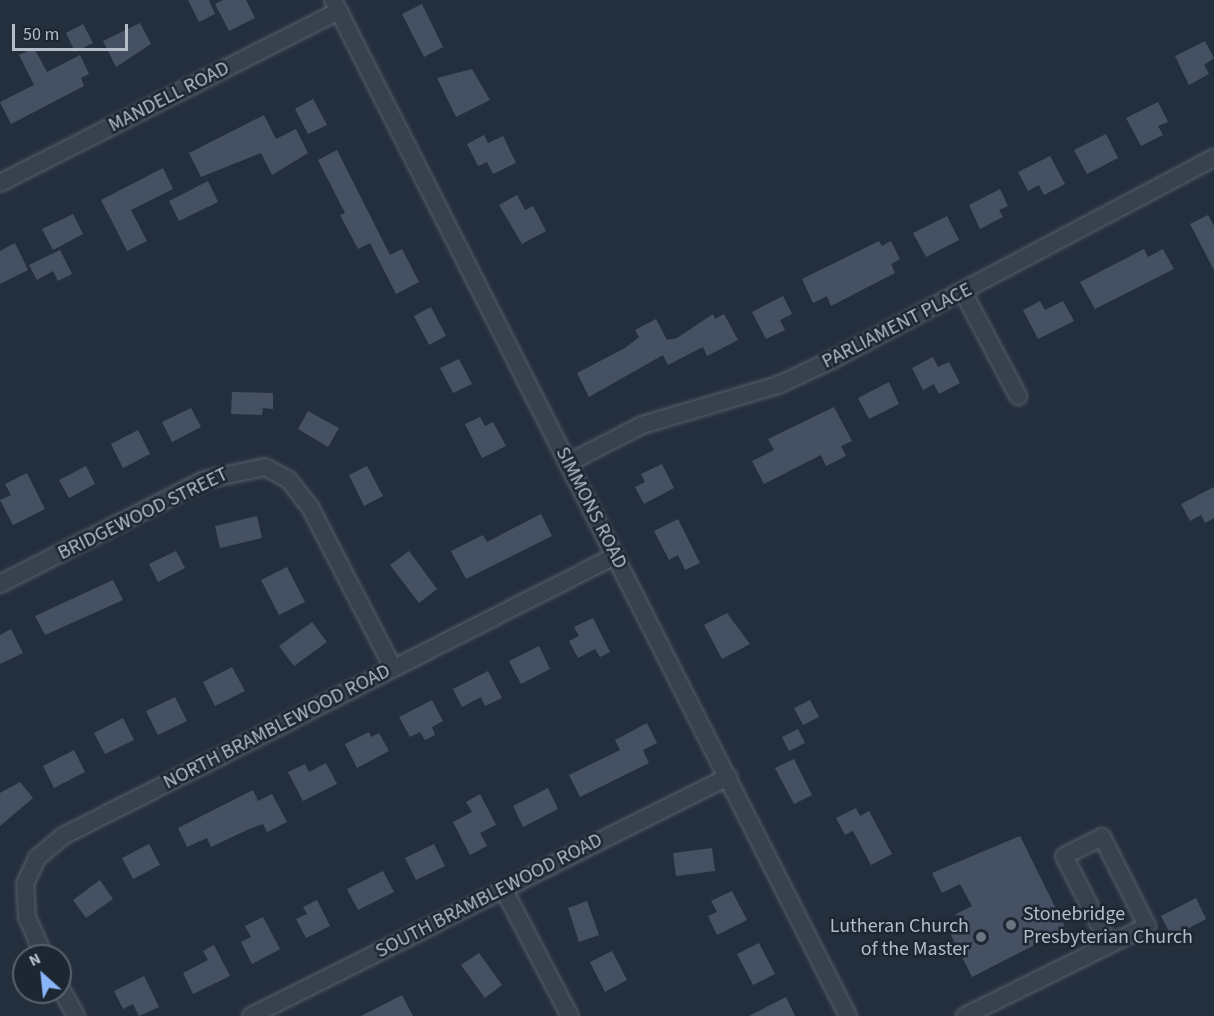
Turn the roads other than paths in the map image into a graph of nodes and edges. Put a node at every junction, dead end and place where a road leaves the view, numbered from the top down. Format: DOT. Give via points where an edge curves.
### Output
graph roads {
  1 [pos="336,6"];
  2 [pos="1214,158"];
  3 [pos="0,183"];
  4 [pos="963,292"];
  5 [pos="1018,396"];
  6 [pos="568,464"];
  7 [pos="615,556"];
  8 [pos="0,584"];
  9 [pos="393,668"];
  10 [pos="728,777"];
  11 [pos="504,890"];
  12 [pos="40,944"];
  13 [pos="1109,944"];
  14 [pos="251,1016"];
  15 [pos="570,1016"];
  16 [pos="848,1016"];
  17 [pos="965,1016"];
  1 -- 3 [label="street, MANDELL ROAD"];
  1 -- 6 [label="street, SIMMONS ROAD"];
  2 -- 4 [label="street, PARLIAMENT PLACE"];
  4 -- 5 [label="street"];
  4 -- 6 [label="street, PARLIAMENT PLACE" via="778,385 677,412"];
  6 -- 7 [label="street, SIMMONS ROAD"];
  7 -- 9 [label="street, NORTH BRAMBLEWOOD ROAD"];
  7 -- 10 [label="street, SIMMONS ROAD"];
  8 -- 9 [label="street, BRIDGEWOOD STREET" via="204,480 265,467 288,479 310,507"];
  9 -- 12 [label="street, NORTH BRAMBLEWOOD ROAD" via="102,814 45,849 29,873 24,895"];
  10 -- 11 [label="street, SOUTH BRAMBLEWOOD ROAD"];
  10 -- 16 [label="street, SIMMONS ROAD"];
  11 -- 14 [label="street, SOUTH BRAMBLEWOOD ROAD"];
  11 -- 15 [label="street"];
  13 -- 13 [label="street" via="1146,926 1102,837 1064,856"];
  13 -- 17 [label="street"];
}
